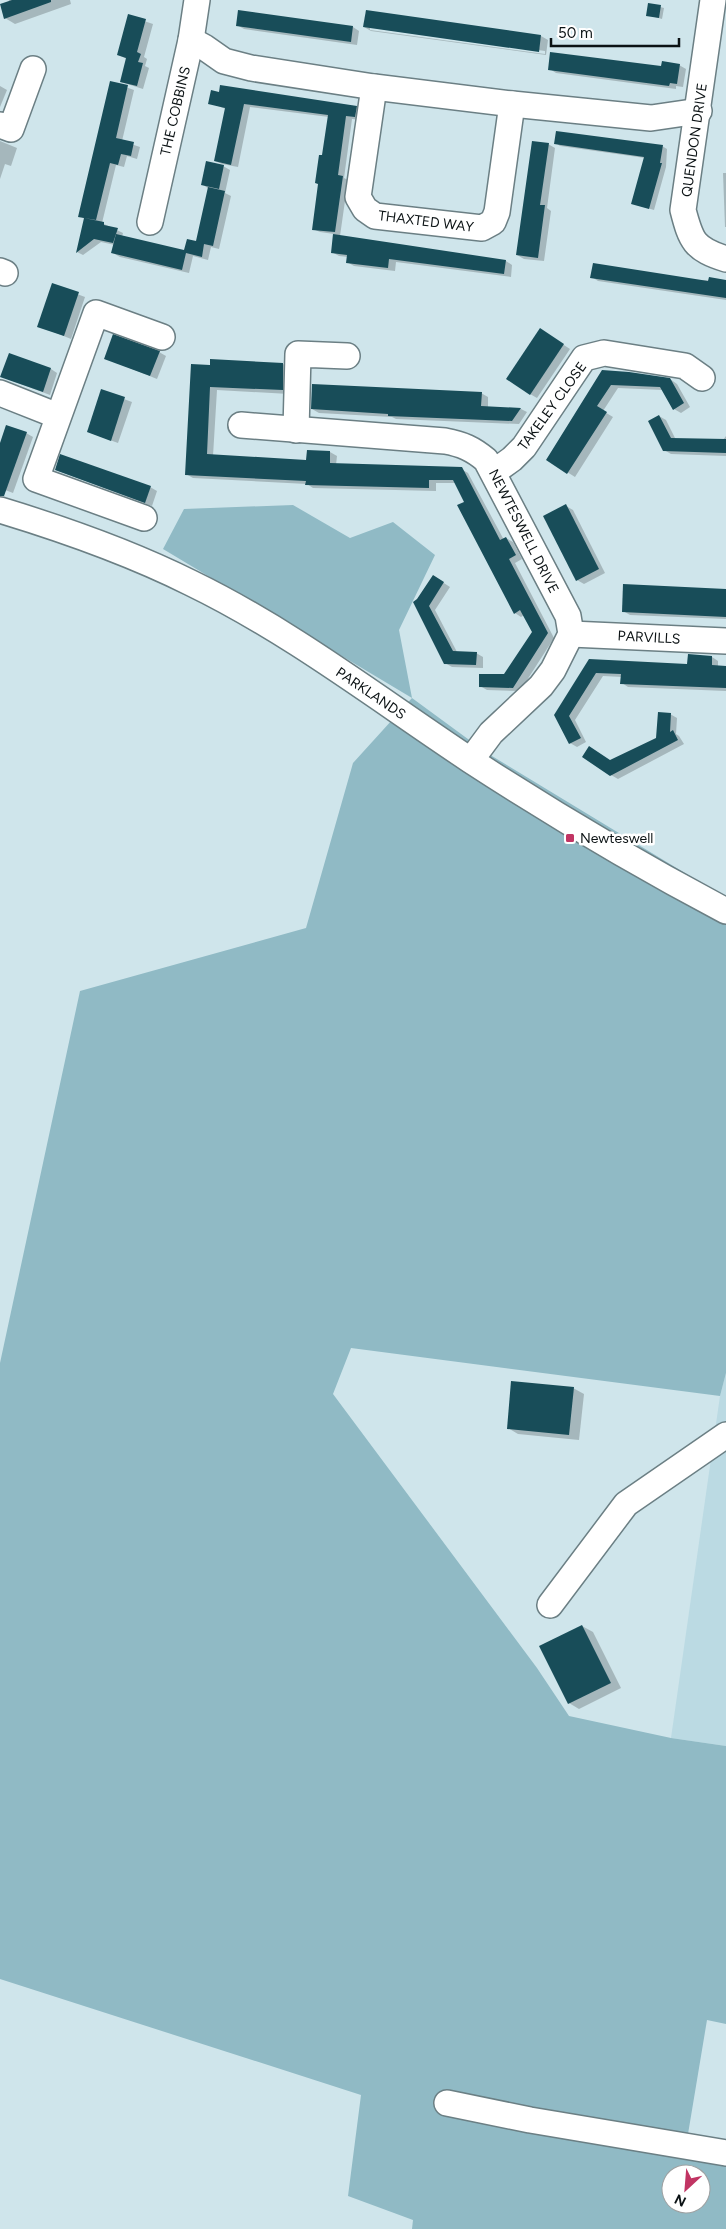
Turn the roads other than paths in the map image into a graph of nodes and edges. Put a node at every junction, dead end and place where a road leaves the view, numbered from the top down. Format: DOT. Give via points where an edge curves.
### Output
graph roads {
  1 [pos="197,0"];
  2 [pos="713,0"];
  3 [pos="191,40"];
  4 [pos="33,69"];
  5 [pos="374,87"];
  6 [pos="512,104"];
  7 [pos="698,111"];
  8 [pos="0,125"];
  9 [pos="150,222"];
  10 [pos="726,259"];
  11 [pos="162,337"];
  12 [pos="347,356"];
  13 [pos="702,378"];
  14 [pos="0,393"];
  15 [pos="58,416"];
  16 [pos="241,424"];
  17 [pos="296,430"];
  18 [pos="494,472"];
  19 [pos="0,510"];
  20 [pos="144,518"];
  21 [pos="571,634"];
  22 [pos="726,641"];
  23 [pos="472,760"];
  24 [pos="726,911"];
  25 [pos="726,1435"];
  26 [pos="550,1605"];
  27 [pos="447,2103"];
  28 [pos="726,2153"];
  1 -- 3 [label="street, THE COBBINS"];
  2 -- 7 [label="street, QUENDON DRIVE"];
  3 -- 5 [label="street" via="224,61 251,68"];
  3 -- 9 [label="street, THE COBBINS"];
  4 -- 8 [label="street" via="11,129"];
  5 -- 6 [label="street"];
  5 -- 6 [label="street, THAXTED WAY" via="358,197 365,209 375,216 482,228 493,222"];
  6 -- 7 [label="street" via="652,118"];
  7 -- 10 [label="street, QUENDON DRIVE" via="683,210 689,234 706,253"];
  11 -- 15 [label="street" via="96,313"];
  12 -- 17 [label="street" via="298,354"];
  13 -- 18 [label="street, TAKELEY CLOSE" via="685,366 604,353 584,358 524,447"];
  14 -- 15 [label="street"];
  15 -- 20 [label="street" via="36,479"];
  16 -- 17 [label="street, NEWTESWELL DRIVE"];
  17 -- 18 [label="street, NEWTESWELL DRIVE" via="459,443 474,449"];
  18 -- 21 [label="street, NEWTESWELL DRIVE" via="568,616"];
  19 -- 23 [label="street, PARKLANDS" via="84,536 191,583 272,627"];
  21 -- 22 [label="street, PARVILLS"];
  21 -- 23 [label="street" via="561,657 541,686 491,733"];
  23 -- 24 [label="street, PARKLANDS" via="654,873"];
  25 -- 26 [label="street" via="626,1504"];
  27 -- 28 [label="street"];
}
